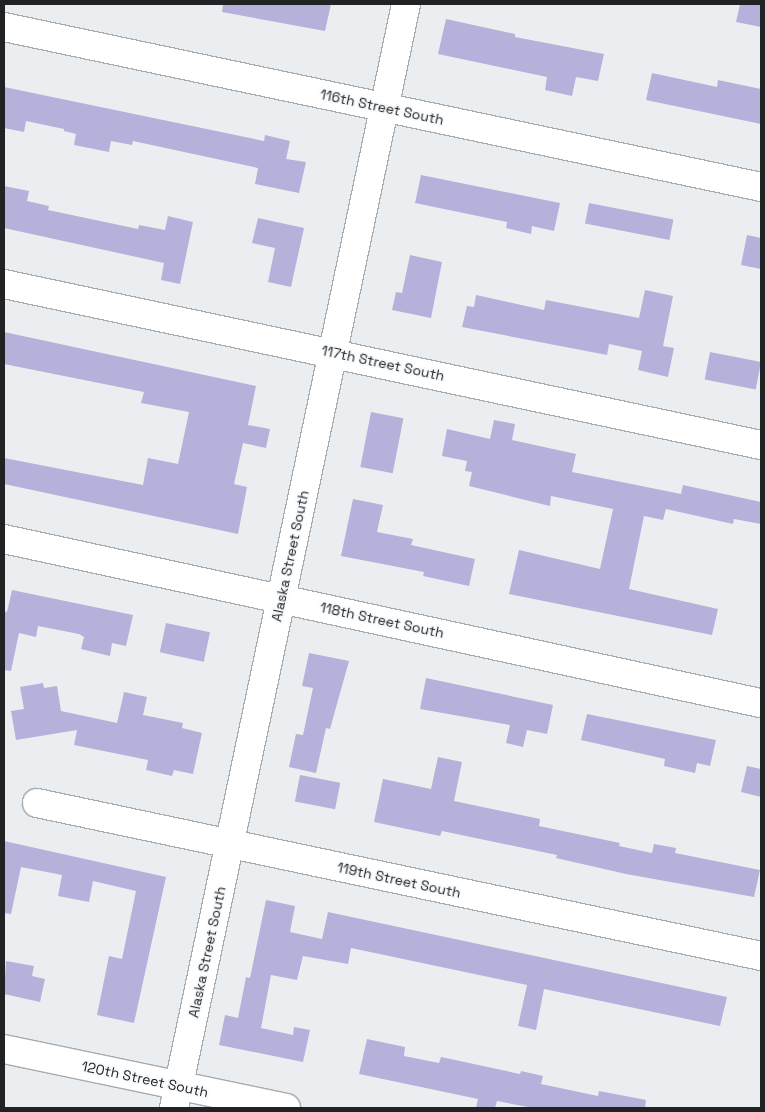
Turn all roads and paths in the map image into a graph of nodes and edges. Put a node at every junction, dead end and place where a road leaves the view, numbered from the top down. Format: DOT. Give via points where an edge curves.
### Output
graph roads {
  1 [pos="406,4"];
  2 [pos="4,27"];
  3 [pos="384,108"];
  4 [pos="761,187"];
  5 [pos="4,284"];
  6 [pos="333,352"];
  7 [pos="761,444"];
  8 [pos="4,539"];
  9 [pos="281,598"];
  10 [pos="760,703"];
  11 [pos="37,803"];
  12 [pos="230,844"];
  13 [pos="761,956"];
  14 [pos="4,1049"];
  15 [pos="177,1097"];
  16 [pos="286,1108"];
  1 -- 3 [label="street, Alaska Street South"];
  2 -- 3 [label="street, 116th Street South"];
  3 -- 4 [label="street, 116th Street South"];
  3 -- 6 [label="street, Alaska Street South"];
  5 -- 6 [label="street, 117th Street South"];
  6 -- 7 [label="street, 117th Street South"];
  6 -- 9 [label="street, Alaska Street South"];
  8 -- 9 [label="street, 118th Street South"];
  9 -- 10 [label="street, 118th Street South"];
  9 -- 12 [label="street, Alaska Street South"];
  11 -- 12 [label="street, 119th Street South"];
  12 -- 13 [label="street, 119th Street South"];
  12 -- 15 [label="street, Alaska Street South"];
  14 -- 15 [label="street, 120th Street South"];
  15 -- 16 [label="street, 120th Street South"];
}
